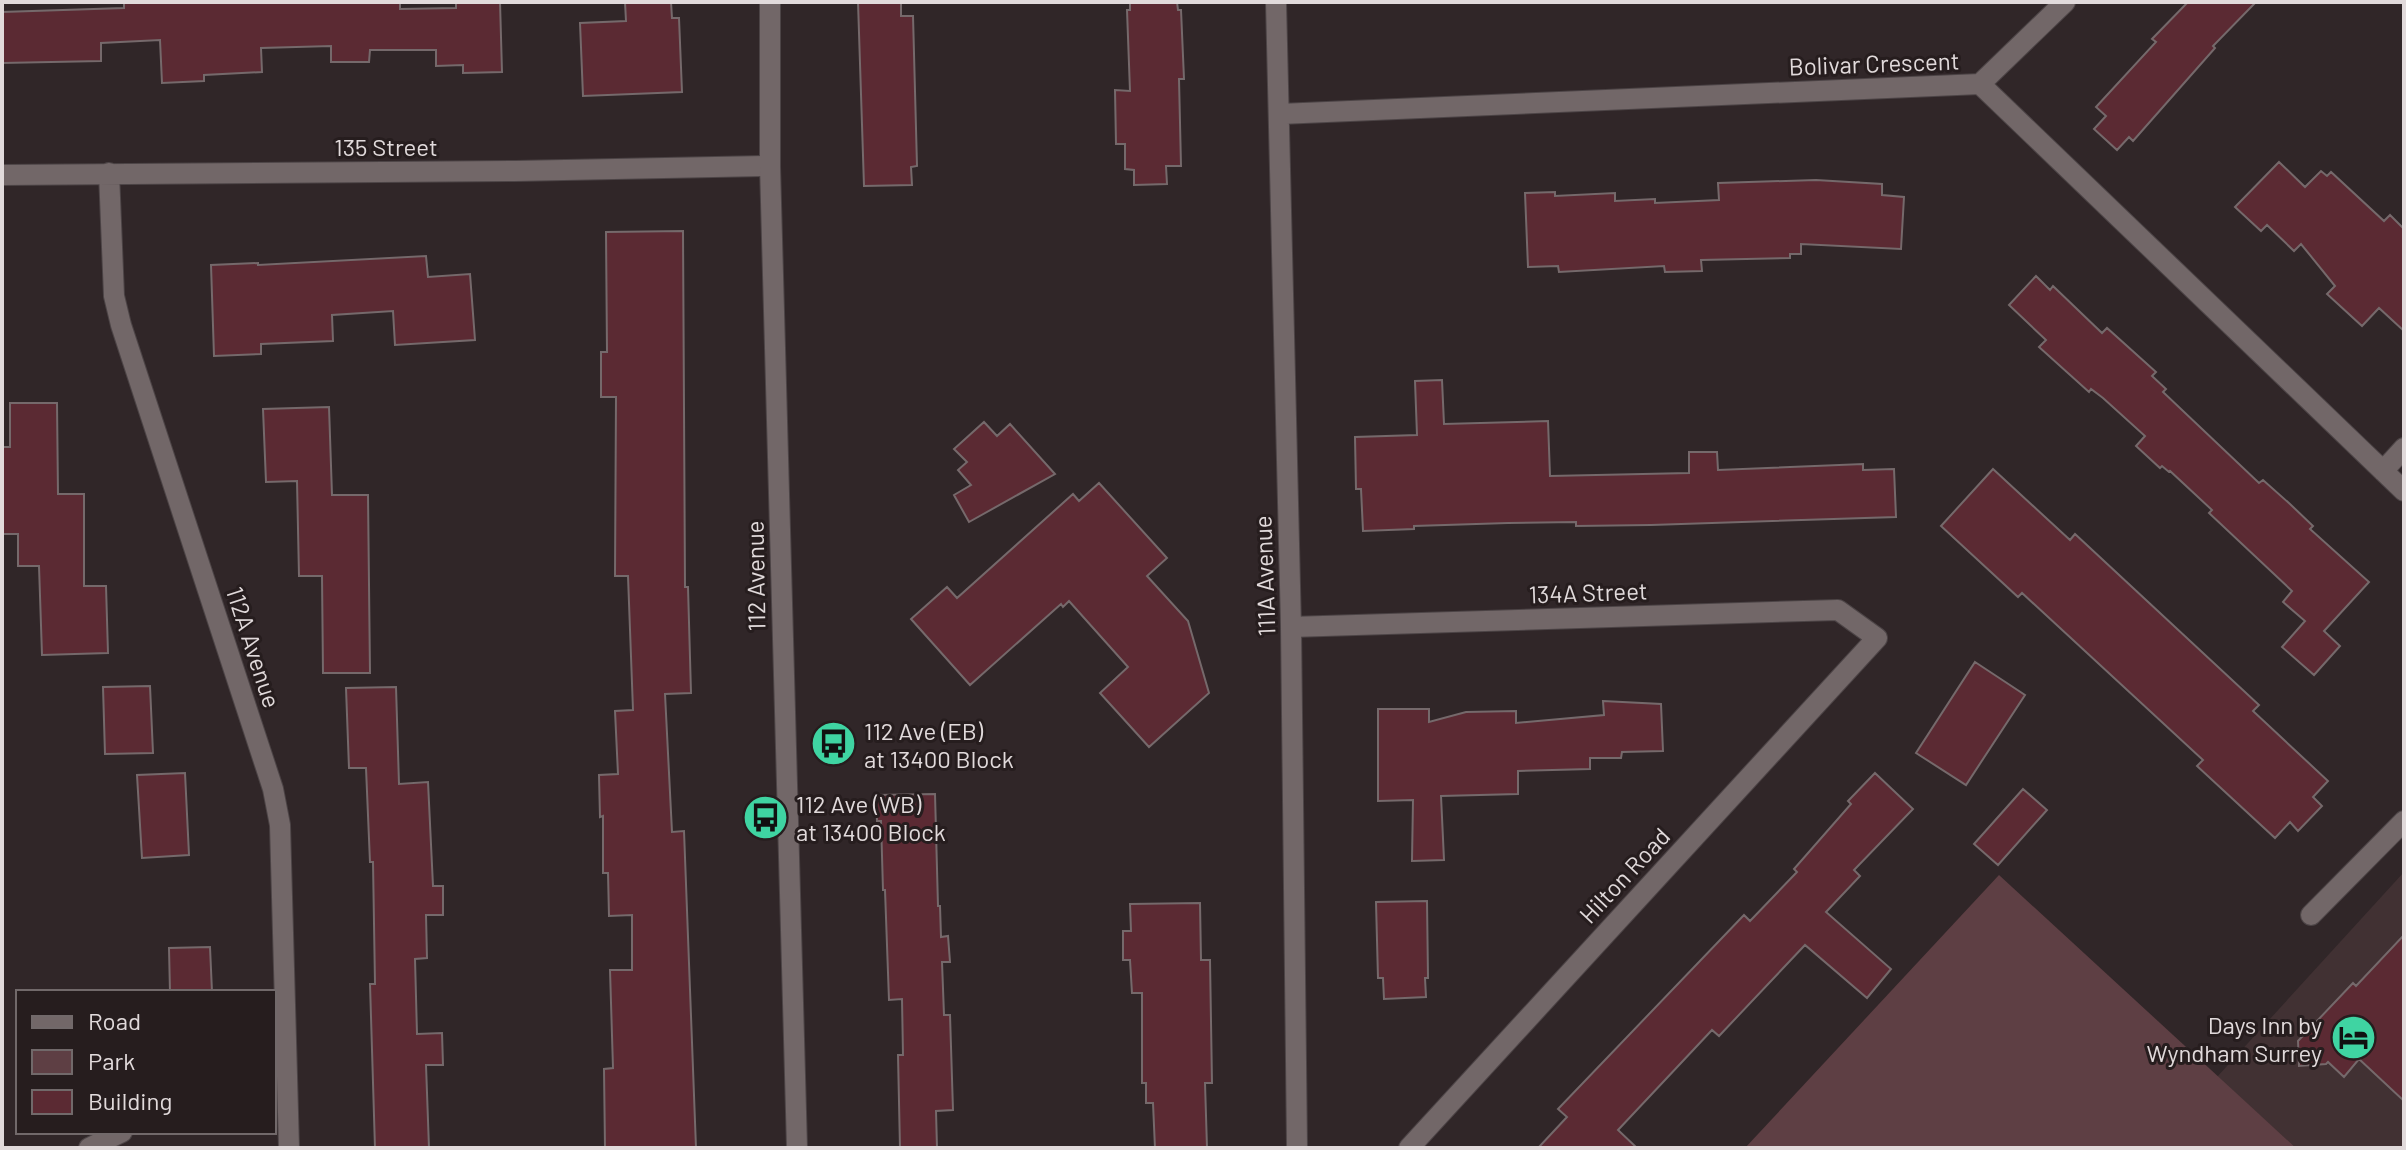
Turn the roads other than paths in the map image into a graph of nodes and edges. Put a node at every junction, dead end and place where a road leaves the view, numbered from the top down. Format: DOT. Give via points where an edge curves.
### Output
graph roads {
  1 [pos="770,2"];
  2 [pos="1276,2"];
  3 [pos="2065,2"];
  4 [pos="1980,84"];
  5 [pos="1280,114"];
  6 [pos="770,166"];
  7 [pos="109,173"];
  8 [pos="2,175"];
  9 [pos="2404,448"];
  10 [pos="2383,471"];
  11 [pos="2404,491"];
  12 [pos="1291,627"];
  13 [pos="1877,638"];
  14 [pos="2404,821"];
  15 [pos="2311,915"];
  16 [pos="281,1112"];
  17 [pos="118,1134"];
  18 [pos="89,1148"];
  19 [pos="289,1148"];
  20 [pos="797,1148"];
  21 [pos="1297,1148"];
  22 [pos="1409,1148"];
  1 -- 6 [label="street, 112 Avenue"];
  2 -- 5 [label="street, 111A Avenue"];
  3 -- 4 [label="street"];
  4 -- 5 [label="street, Bolivar Crescent"];
  4 -- 10 [label="street, Bolivar Crescent"];
  5 -- 12 [label="street, 111A Avenue"];
  6 -- 7 [label="street, 135 Street"];
  6 -- 20 [label="street, 112 Avenue"];
  7 -- 8 [label="street, 135 Street"];
  7 -- 16 [label="street, 112A Avenue" via="114,296 121,325 273,789 280,825"];
  9 -- 10 [label="street"];
  10 -- 11 [label="street, Bolivar Crescent"];
  12 -- 13 [label="street, 134A Street" via="1838,610"];
  12 -- 21 [label="street, 111A Avenue"];
  13 -- 22 [label="street, Hilton Road"];
  14 -- 15 [label="street"];
  16 -- 19 [label="street, 112A Avenue"];
  17 -- 18 [label="street"];
}
